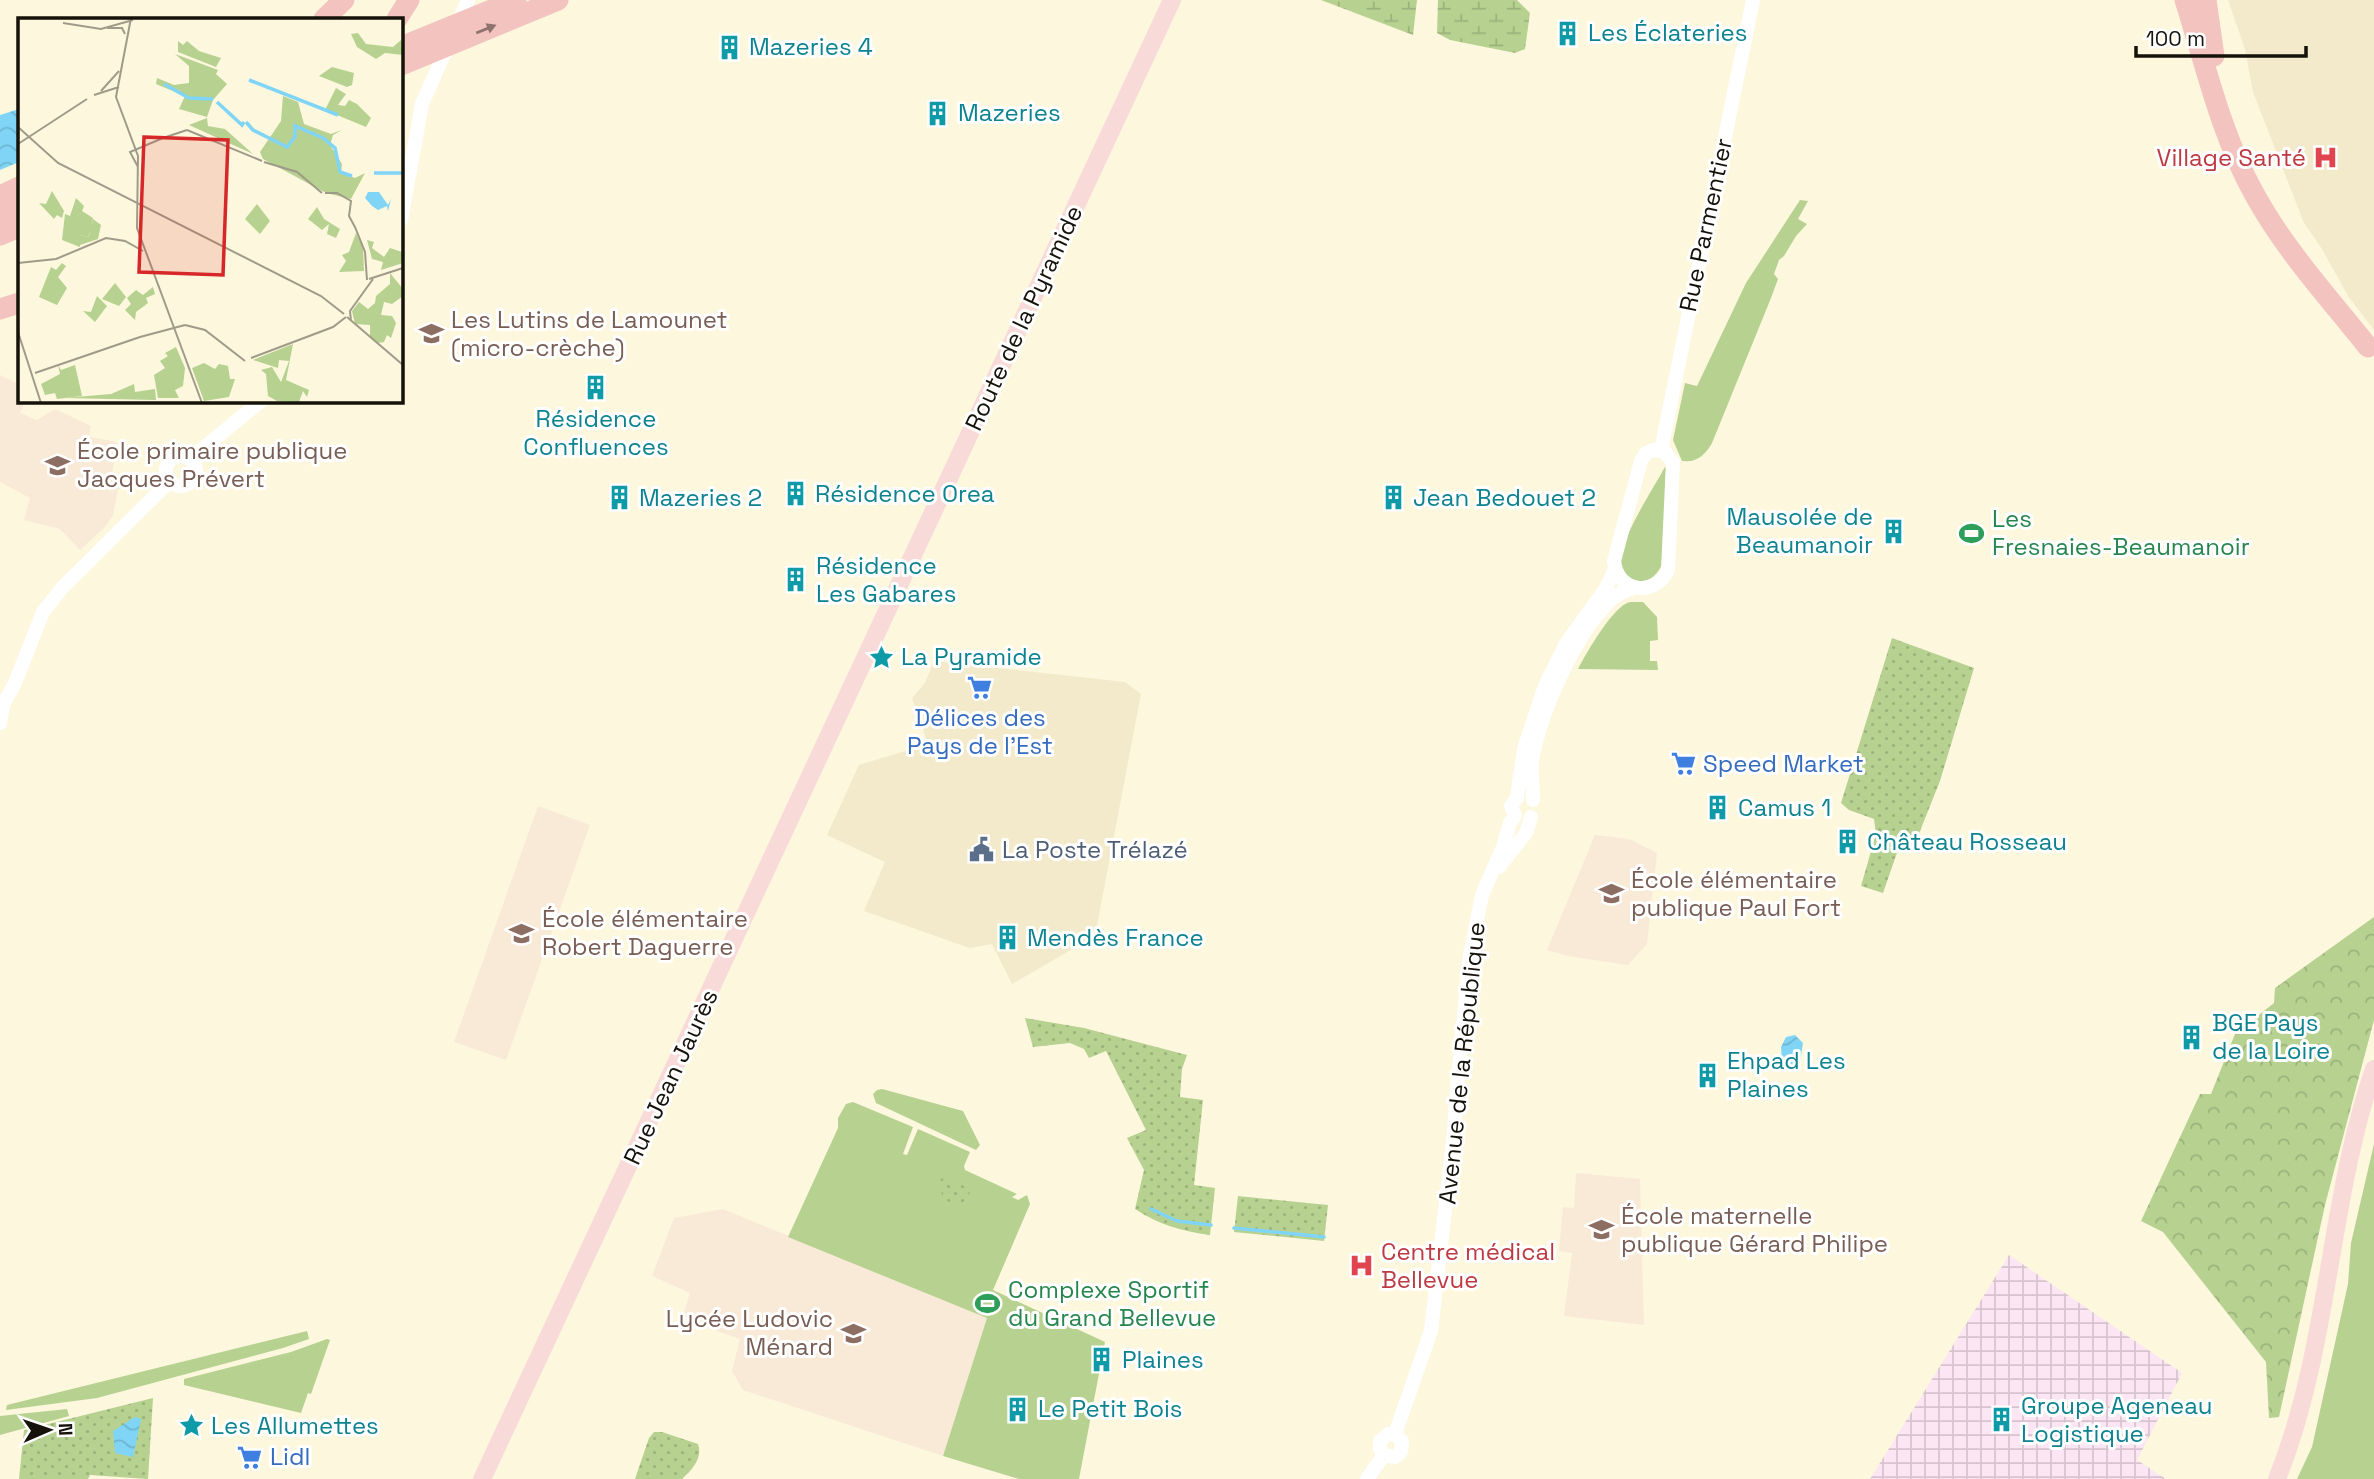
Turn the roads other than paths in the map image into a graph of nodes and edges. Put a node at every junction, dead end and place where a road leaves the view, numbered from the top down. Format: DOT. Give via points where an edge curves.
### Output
graph roads {
  1 [pos="344,0"];
  2 [pos="468,0"];
  3 [pos="516,0"];
  4 [pos="558,0"];
  5 [pos="1172,0"];
  6 [pos="1753,0"];
  7 [pos="2168,0"];
  8 [pos="2185,0"];
  9 [pos="2192,0"];
  10 [pos="2206,0"];
  11 [pos="325,18"];
  12 [pos="402,47"];
  13 [pos="402,65"];
  14 [pos="2223,103"];
  15 [pos="18,187"];
  16 [pos="2258,194"];
  17 [pos="0,196"];
  18 [pos="18,205"];
  19 [pos="0,213"];
  20 [pos="402,214"];
  21 [pos="18,227"];
  22 [pos="0,235"];
  23 [pos="2301,263"];
  24 [pos="18,303"];
  25 [pos="0,309"];
  26 [pos="2372,347"];
  27 [pos="260,402"];
  28 [pos="1661,450"];
  29 [pos="190,459"];
  30 [pos="170,481"];
  31 [pos="1615,570"];
  32 [pos="1633,587"];
  33 [pos="875,635"];
  34 [pos="0,723"];
  35 [pos="1517,798"];
  36 [pos="1533,800"];
  37 [pos="1515,816"];
  38 [pos="1531,817"];
  39 [pos="1482,895"];
  40 [pos="2374,1069"];
  41 [pos="482,1479"];
  42 [pos="1367,1479"];
  43 [pos="2277,1479"];
  1 -- 11 [label="highway"];
  2 -- 20 [label="street" via="428,86"];
  3 -- 12 [label="highway"];
  13 -- 4 [label="highway, one-way"];
  5 -- 33 [label="main road, Route de la Pyramide"];
  6 -- 28 [label="street, Rue Parmentier"];
  7 -- 23 [label="highway" via="2189,38 2244,185 2273,235"];
  8 -- 16 [label="highway" via="2227,134"];
  9 -- 14 [label="highway"];
  10 -- 14 [label="highway"];
  14 -- 16 [label="highway"];
  15 -- 17 [label="highway"];
  16 -- 23 [label="highway"];
  16 -- 26 [label="highway"];
  18 -- 19 [label="highway"];
  21 -- 22 [label="highway"];
  23 -- 26 [label="highway"];
  24 -- 25 [label="highway"];
  27 -- 29 [label="street"];
  28 -- 31 [label="street" via="1650,451 1641,461"];
  28 -- 32 [label="street" via="1670,456 1673,466 1668,569 1652,587"];
  29 -- 30 [label="street" via="177,457 169,462 166,472"];
  29 -- 30 [label="street" via="197,471 191,483 182,486"];
  30 -- 34 [label="street" via="43,612 3,705"];
  31 -- 32 [label="street"];
  31 -- 35 [label="street" via="1567,642 1545,687 1524,749"];
  32 -- 36 [label="street" via="1607,604 1566,666 1533,754"];
  33 -- 41 [label="main road, Rue Jean Jaurès"];
  35 -- 36 [label="street" via="1524,795"];
  35 -- 37 [label="street" via="1511,806"];
  36 -- 38 [label="street"];
  37 -- 38 [label="street"];
  37 -- 39 [label="street, Avenue de la République"];
  38 -- 39 [label="street, Avenue de la République" via="1526,833"];
  39 -- 42 [label="street, Avenue de la République" via="1471,955 1431,1331 1395,1434 1402,1441 1401,1452 1395,1457 1384,1455"];
  40 -- 43 [label="main road" via="2342,1194 2306,1388"];
}
